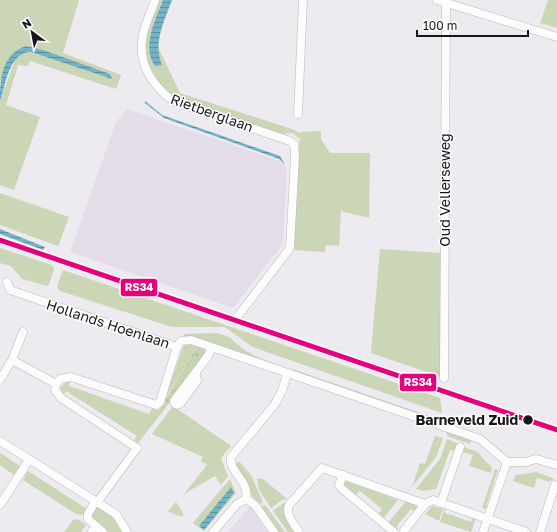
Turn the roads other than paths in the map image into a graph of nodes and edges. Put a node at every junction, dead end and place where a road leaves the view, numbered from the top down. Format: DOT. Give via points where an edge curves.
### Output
graph roads {
  1 [pos="155,0"];
  2 [pos="303,0"];
  3 [pos="437,0"];
  4 [pos="446,3"];
  5 [pos="557,37"];
  6 [pos="298,114"];
  7 [pos="7,282"];
  8 [pos="238,316"];
  9 [pos="23,332"];
  10 [pos="177,347"];
  11 [pos="211,348"];
  12 [pos="12,360"];
  13 [pos="196,373"];
  14 [pos="287,374"];
  15 [pos="444,378"];
  16 [pos="0,380"];
  17 [pos="56,384"];
  18 [pos="0,441"];
  19 [pos="460,446"];
  20 [pos="29,460"];
  21 [pos="507,462"];
  22 [pos="557,465"];
  23 [pos="343,475"];
  24 [pos="555,485"];
  25 [pos="246,499"];
  26 [pos="96,502"];
  27 [pos="441,502"];
  28 [pos="425,504"];
  29 [pos="0,506"];
  30 [pos="487,519"];
  31 [pos="103,532"];
  32 [pos="127,532"];
  33 [pos="214,532"];
  34 [pos="274,532"];
  35 [pos="299,532"];
  36 [pos="394,532"];
  37 [pos="403,532"];
  38 [pos="483,532"];
  39 [pos="526,532"];
  40 [pos="540,532"];
  1 -- 8 [label="street, Rietberglaan" via="144,31 142,53 152,82 162,93 173,101 294,144 290,248"];
  2 -- 6 [label="street"];
  3 -- 4 [label="street"];
  4 -- 5 [label="street"];
  4 -- 15 [label="street, Oud Vellerseweg"];
  7 -- 10 [label="street, Hollands Hoenlaan" via="10,290"];
  9 -- 12 [label="street"];
  10 -- 11 [label="street, Hollands Hoenlaan" via="185,340"];
  10 -- 17 [label="street" via="160,402 156,405 71,377 60,379"];
  11 -- 13 [label="street"];
  11 -- 14 [label="street, Hollands Hoenlaan"];
  12 -- 16 [label="street"];
  12 -- 17 [label="street"];
  14 -- 21 [label="street, Hollands Hoenlaan" via="480,440"];
  14 -- 25 [label="street" via="275,404 231,457 233,466 247,488"];
  17 -- 26 [label="street" via="55,390 61,398 137,448"];
  18 -- 20 [label="street"];
  19 -- 27 [label="street"];
  20 -- 26 [label="street"];
  20 -- 29 [label="street"];
  21 -- 22 [label="street" via="536,459"];
  21 -- 30 [label="street"];
  23 -- 28 [label="street"];
  23 -- 35 [label="street" via="322,468 289,505 288,515"];
  23 -- 36 [label="street" via="339,485 341,488"];
  24 -- 40 [label="street"];
  25 -- 33 [label="street" via="237,504"];
  25 -- 34 [label="street" via="255,505"];
  26 -- 31 [label="street" via="88,514 88,519"];
  26 -- 32 [label="street" via="116,514"];
  27 -- 28 [label="street" via="433,500"];
  27 -- 30 [label="street"];
  28 -- 37 [label="street"];
  30 -- 38 [label="street"];
  30 -- 39 [label="street"];
}
